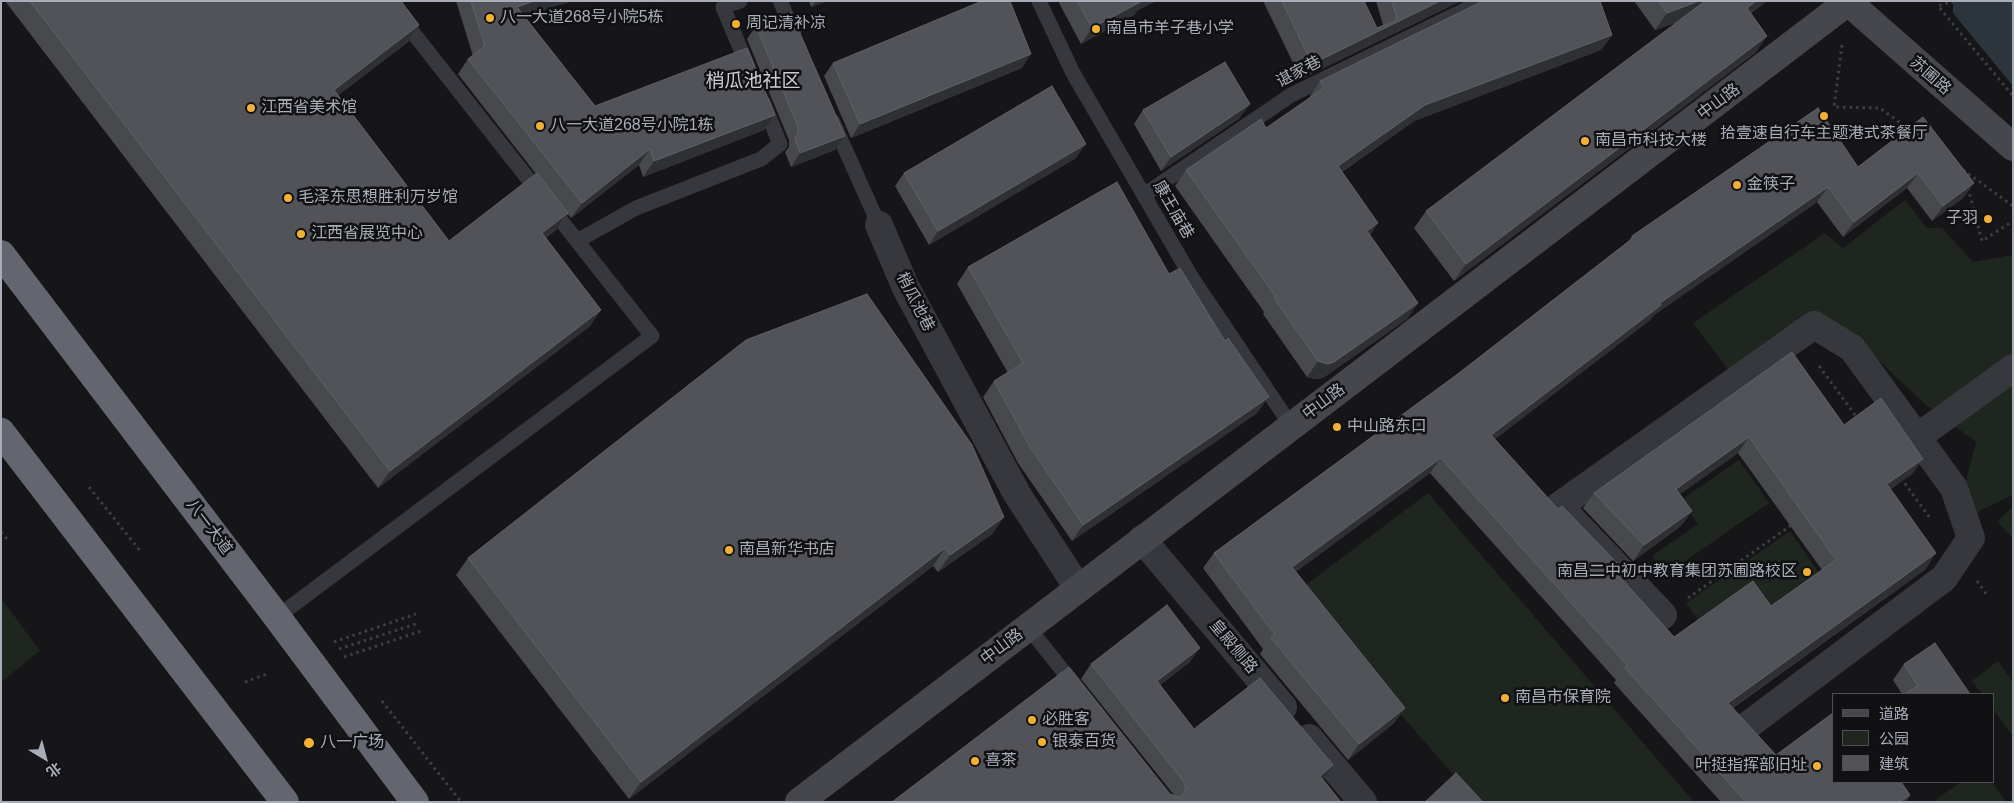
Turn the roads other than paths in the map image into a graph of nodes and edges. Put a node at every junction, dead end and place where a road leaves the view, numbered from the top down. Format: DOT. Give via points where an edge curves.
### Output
graph roads {
  1 [pos="388,1"];
  2 [pos="740,1"];
  3 [pos="780,1"];
  4 [pos="1039,1"];
  5 [pos="1483,1"];
  6 [pos="1848,2"];
  7 [pos="801,47"];
  8 [pos="828,109"];
  9 [pos="2013,147"];
  10 [pos="1144,195"];
  11 [pos="879,225"];
  12 [pos="577,241"];
  13 [pos="1,254"];
  14 [pos="2013,368"];
  15 [pos="1292,427"];
  16 [pos="1,432"];
  17 [pos="1916,438"];
  18 [pos="1142,539"];
  19 [pos="1078,588"];
  20 [pos="1663,615"];
  21 [pos="277,617"];
  22 [pos="1028,627"];
  23 [pos="1082,695"];
  24 [pos="1747,726"];
  25 [pos="285,802"];
  26 [pos="415,802"];
  27 [pos="799,802"];
  28 [pos="1363,802"];
  1 -- 12 [label="lane"];
  2 -- 12 [label="lane" via="723,7 780,144 761,159 636,208"];
  3 -- 7 [label="lane"];
  4 -- 10 [label="lane, 康王庙巷" via="1073,73"];
  5 -- 10 [label="lane, 谌家巷" via="1291,95"];
  6 -- 9 [label="main road, 苏圃路"];
  6 -- 15 [label="main road, 中山路"];
  8 -- 11 [label="lane, 梢瓜池巷"];
  10 -- 15 [label="lane, 康王庙巷" via="1192,278"];
  11 -- 19 [label="street, 梢瓜池巷" via="906,288 1017,494"];
  12 -- 21 [label="lane" via="652,336"];
  13 -- 21 [label="highway, 八一大道"];
  14 -- 17 [label="street"];
  15 -- 18 [label="main road, 中山路"];
  16 -- 25 [label="highway"];
  17 -- 20 [label="street" via="1852,348 1814,325 1558,506"];
  17 -- 24 [label="street" via="1954,488 1971,538 1944,578"];
  18 -- 19 [label="main road, 中山路"];
  18 -- 28 [label="street, 皇殿侧路"];
  19 -- 22 [label="main road, 中山路"];
  21 -- 26 [label="highway, 八一大道"];
  22 -- 23 [label="lane"];
  22 -- 27 [label="main road, 中山路"];
}
